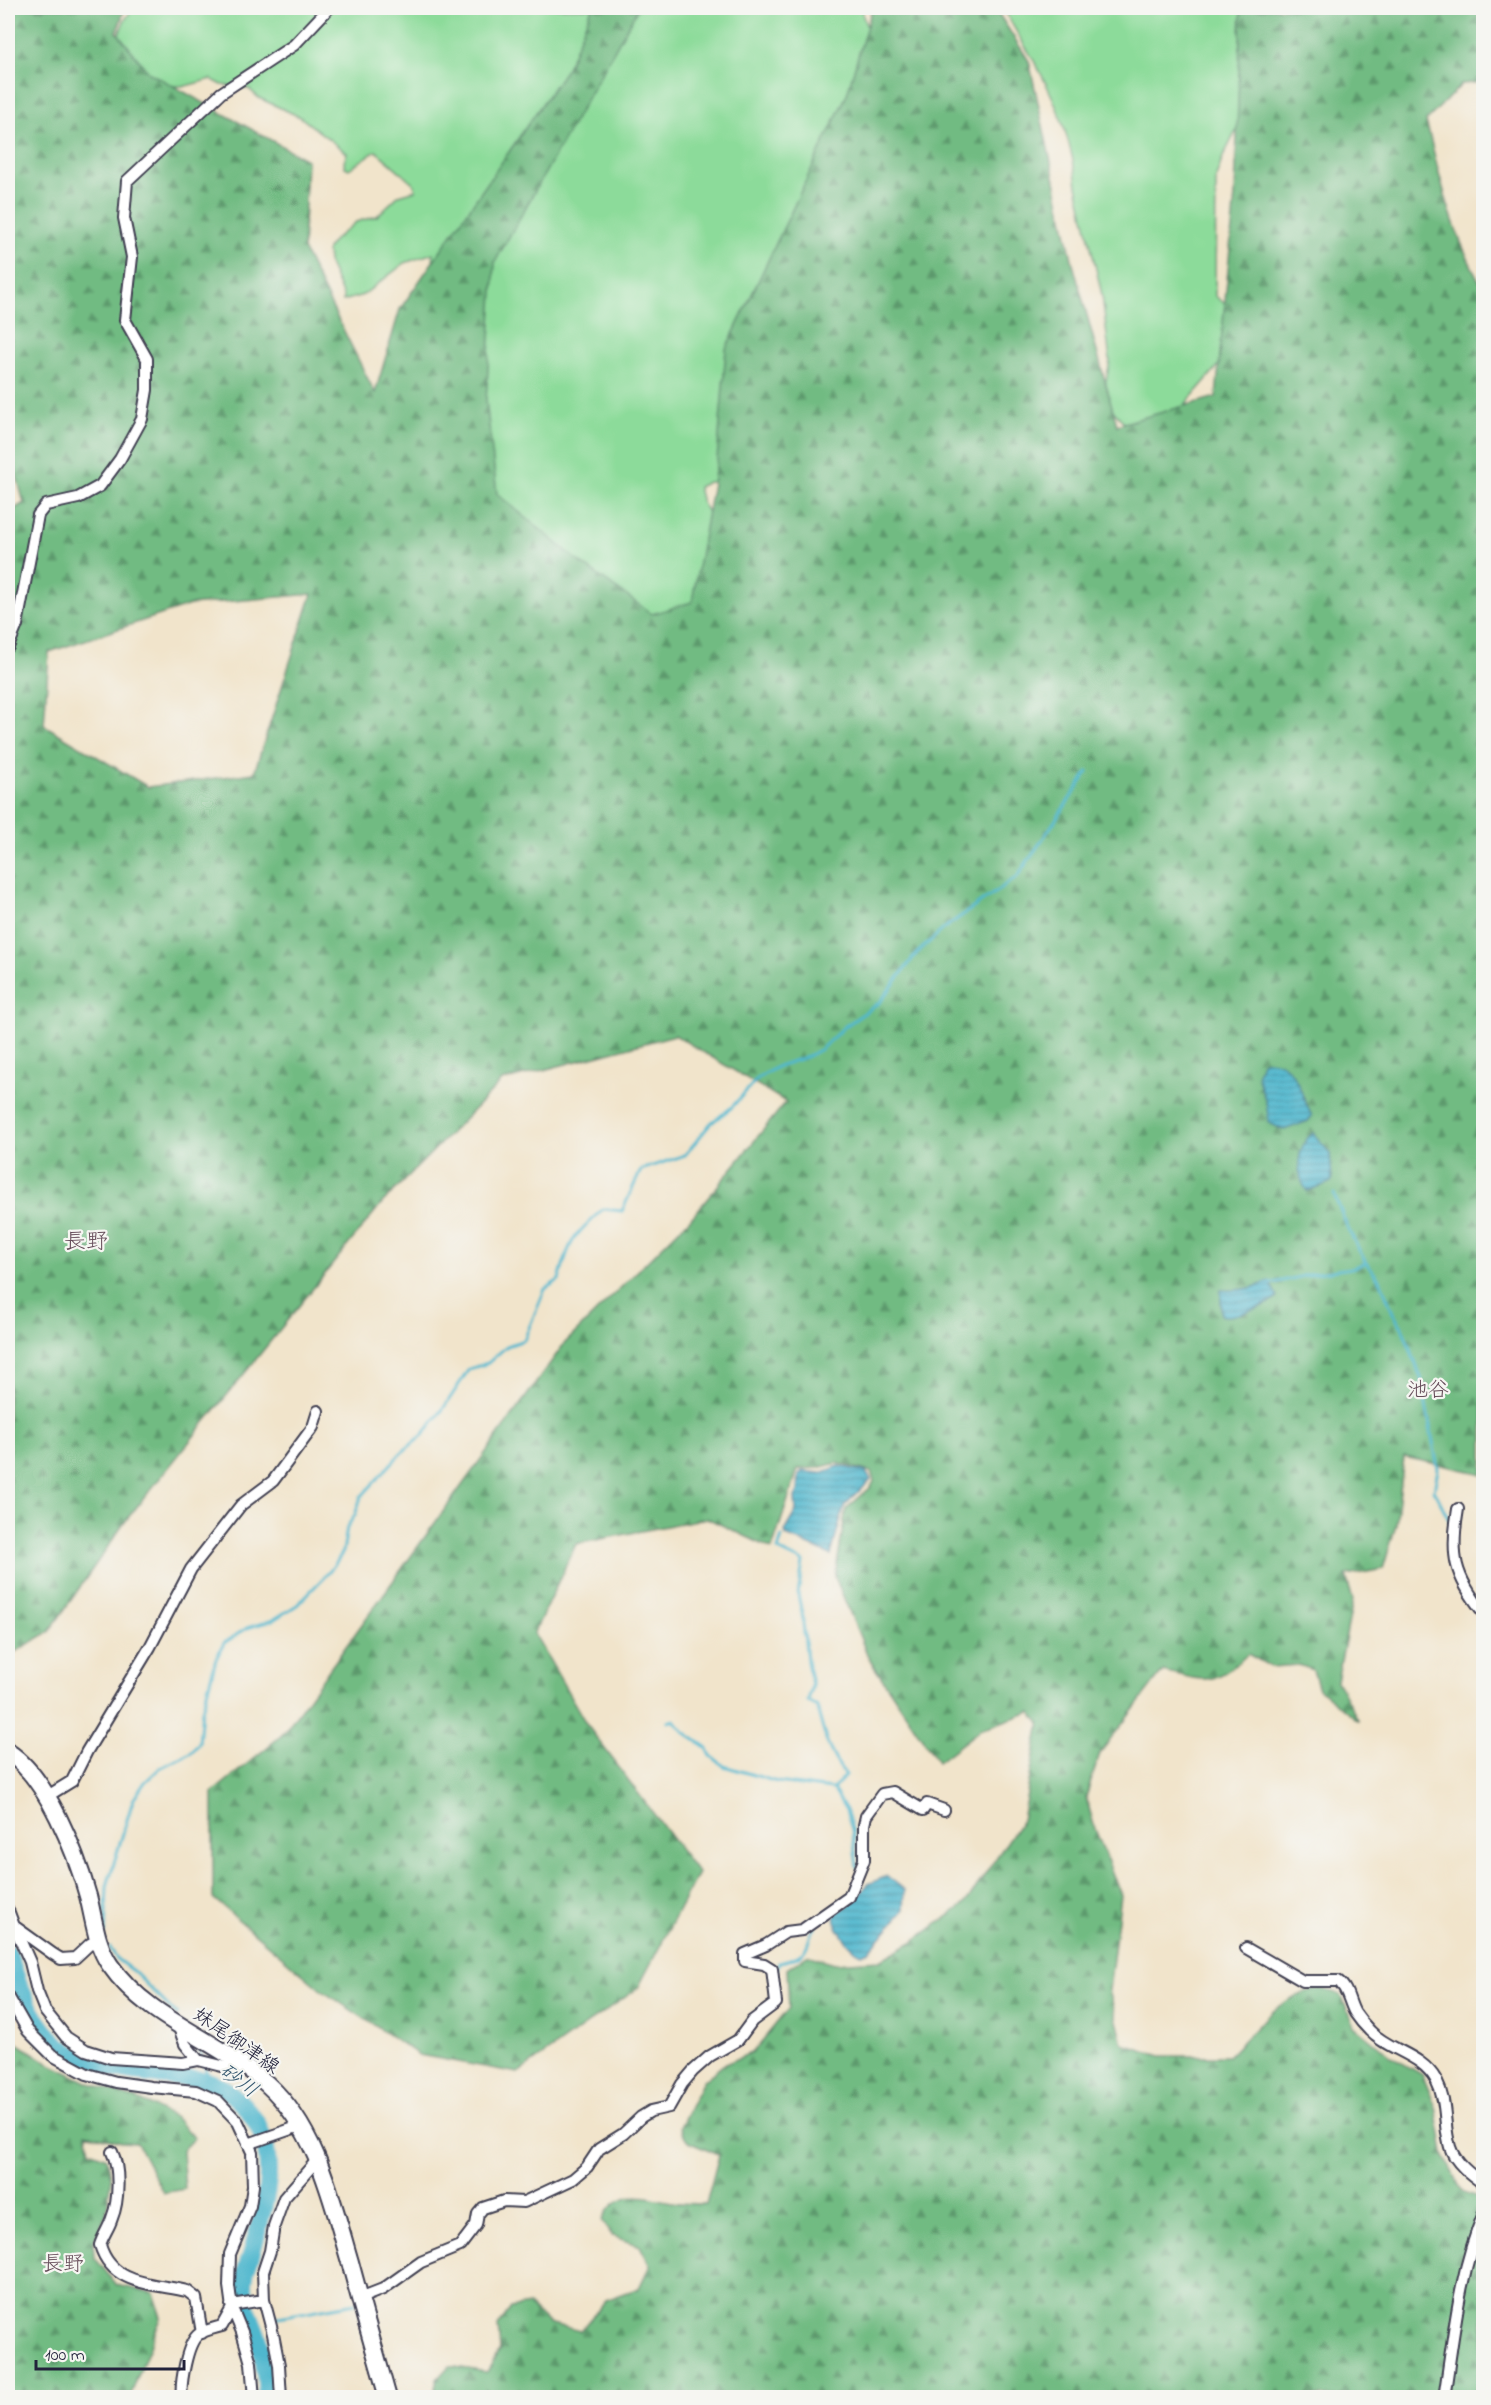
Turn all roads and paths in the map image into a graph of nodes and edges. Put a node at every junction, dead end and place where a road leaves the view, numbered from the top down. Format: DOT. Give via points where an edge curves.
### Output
graph roads {
  1 [pos="329,8"];
  2 [pos="8,647"];
  3 [pos="318,1411"];
  4 [pos="1458,1509"];
  5 [pos="1484,1613"];
  6 [pos="8,1752"];
  7 [pos="46,1797"];
  8 [pos="944,1810"];
  9 [pos="8,1910"];
  10 [pos="14,1926"];
  11 [pos="98,1940"];
  12 [pos="1246,1948"];
  13 [pos="8,1996"];
  14 [pos="178,2024"];
  15 [pos="198,2060"];
  16 [pos="247,2068"];
  17 [pos="300,2126"];
  18 [pos="248,2144"];
  19 [pos="112,2152"];
  20 [pos="318,2159"];
  21 [pos="1484,2184"];
  22 [pos="1484,2213"];
  23 [pos="360,2298"];
  24 [pos="264,2300"];
  25 [pos="231,2307"];
  26 [pos="202,2333"];
  27 [pos="182,2397"];
  28 [pos="254,2397"];
  29 [pos="281,2397"];
  30 [pos="388,2397"];
  31 [pos="1444,2397"];
  1 -- 2 [label="street" via="294,45 221,93 127,181 124,218 132,257 126,320 147,359 142,420 100,486 78,498 46,505 38,516 17,625"];
  3 -- 7 [label="street" via="313,1427 273,1481 241,1505 191,1569 72,1781"];
  4 -- 5 [label="street" via="1454,1534 1456,1564 1473,1600"];
  6 -- 7 [label="main road, 妹尾御津線"];
  7 -- 11 [label="main road, 妹尾御津線" via="75,1855"];
  8 -- 23 [label="street" via="927,1804 923,1810 893,1792 882,1794 866,1816 864,1860 849,1897 802,1930 786,1932 745,1954 745,1961 771,1969 776,2003 758,2015 738,2040 693,2071 669,2107 641,2117 599,2149 573,2179 524,2202 504,2201 483,2208 460,2246 421,2262 383,2289"];
  9 -- 10 [label="street"];
  10 -- 11 [label="street" via="61,1959 75,1958"];
  10 -- 15 [label="street" via="45,2011 66,2037 86,2050 111,2058 183,2063"];
  11 -- 14 [label="main road, 妹尾御津線" via="109,1964 137,1996"];
  12 -- 21 [label="street" via="1303,1981 1338,1981 1354,2012 1369,2030 1422,2063 1444,2098 1454,2156"];
  13 -- 18 [label="street" via="28,2031 52,2055 87,2074 116,2082 203,2094 218,2101 238,2122"];
  14 -- 15 [label="street" via="185,2044"];
  14 -- 16 [label="main road, 妹尾御津線"];
  15 -- 16 [label="street" via="234,2069"];
  16 -- 17 [label="main road, 妹尾御津線" via="286,2103"];
  17 -- 18 [label="street"];
  17 -- 20 [label="main road, 妹尾御津線"];
  18 -- 25 [label="street" via="252,2152 253,2186 250,2206 231,2254"];
  19 -- 26 [label="street" via="118,2180 113,2217 100,2245 103,2256 122,2276 187,2291 196,2298"];
  20 -- 23 [label="main road, 妹尾御津線"];
  20 -- 24 [label="street" via="284,2198 263,2272"];
  22 -- 31 [label="street" via="1460,2288"];
  23 -- 30 [label="main road, 妹尾御津線"];
  24 -- 25 [label="street"];
  24 -- 29 [label="street" via="279,2365"];
  25 -- 26 [label="street" via="222,2326"];
  25 -- 28 [label="street" via="251,2363"];
  26 -- 27 [label="street" via="192,2343 182,2380"];
}
